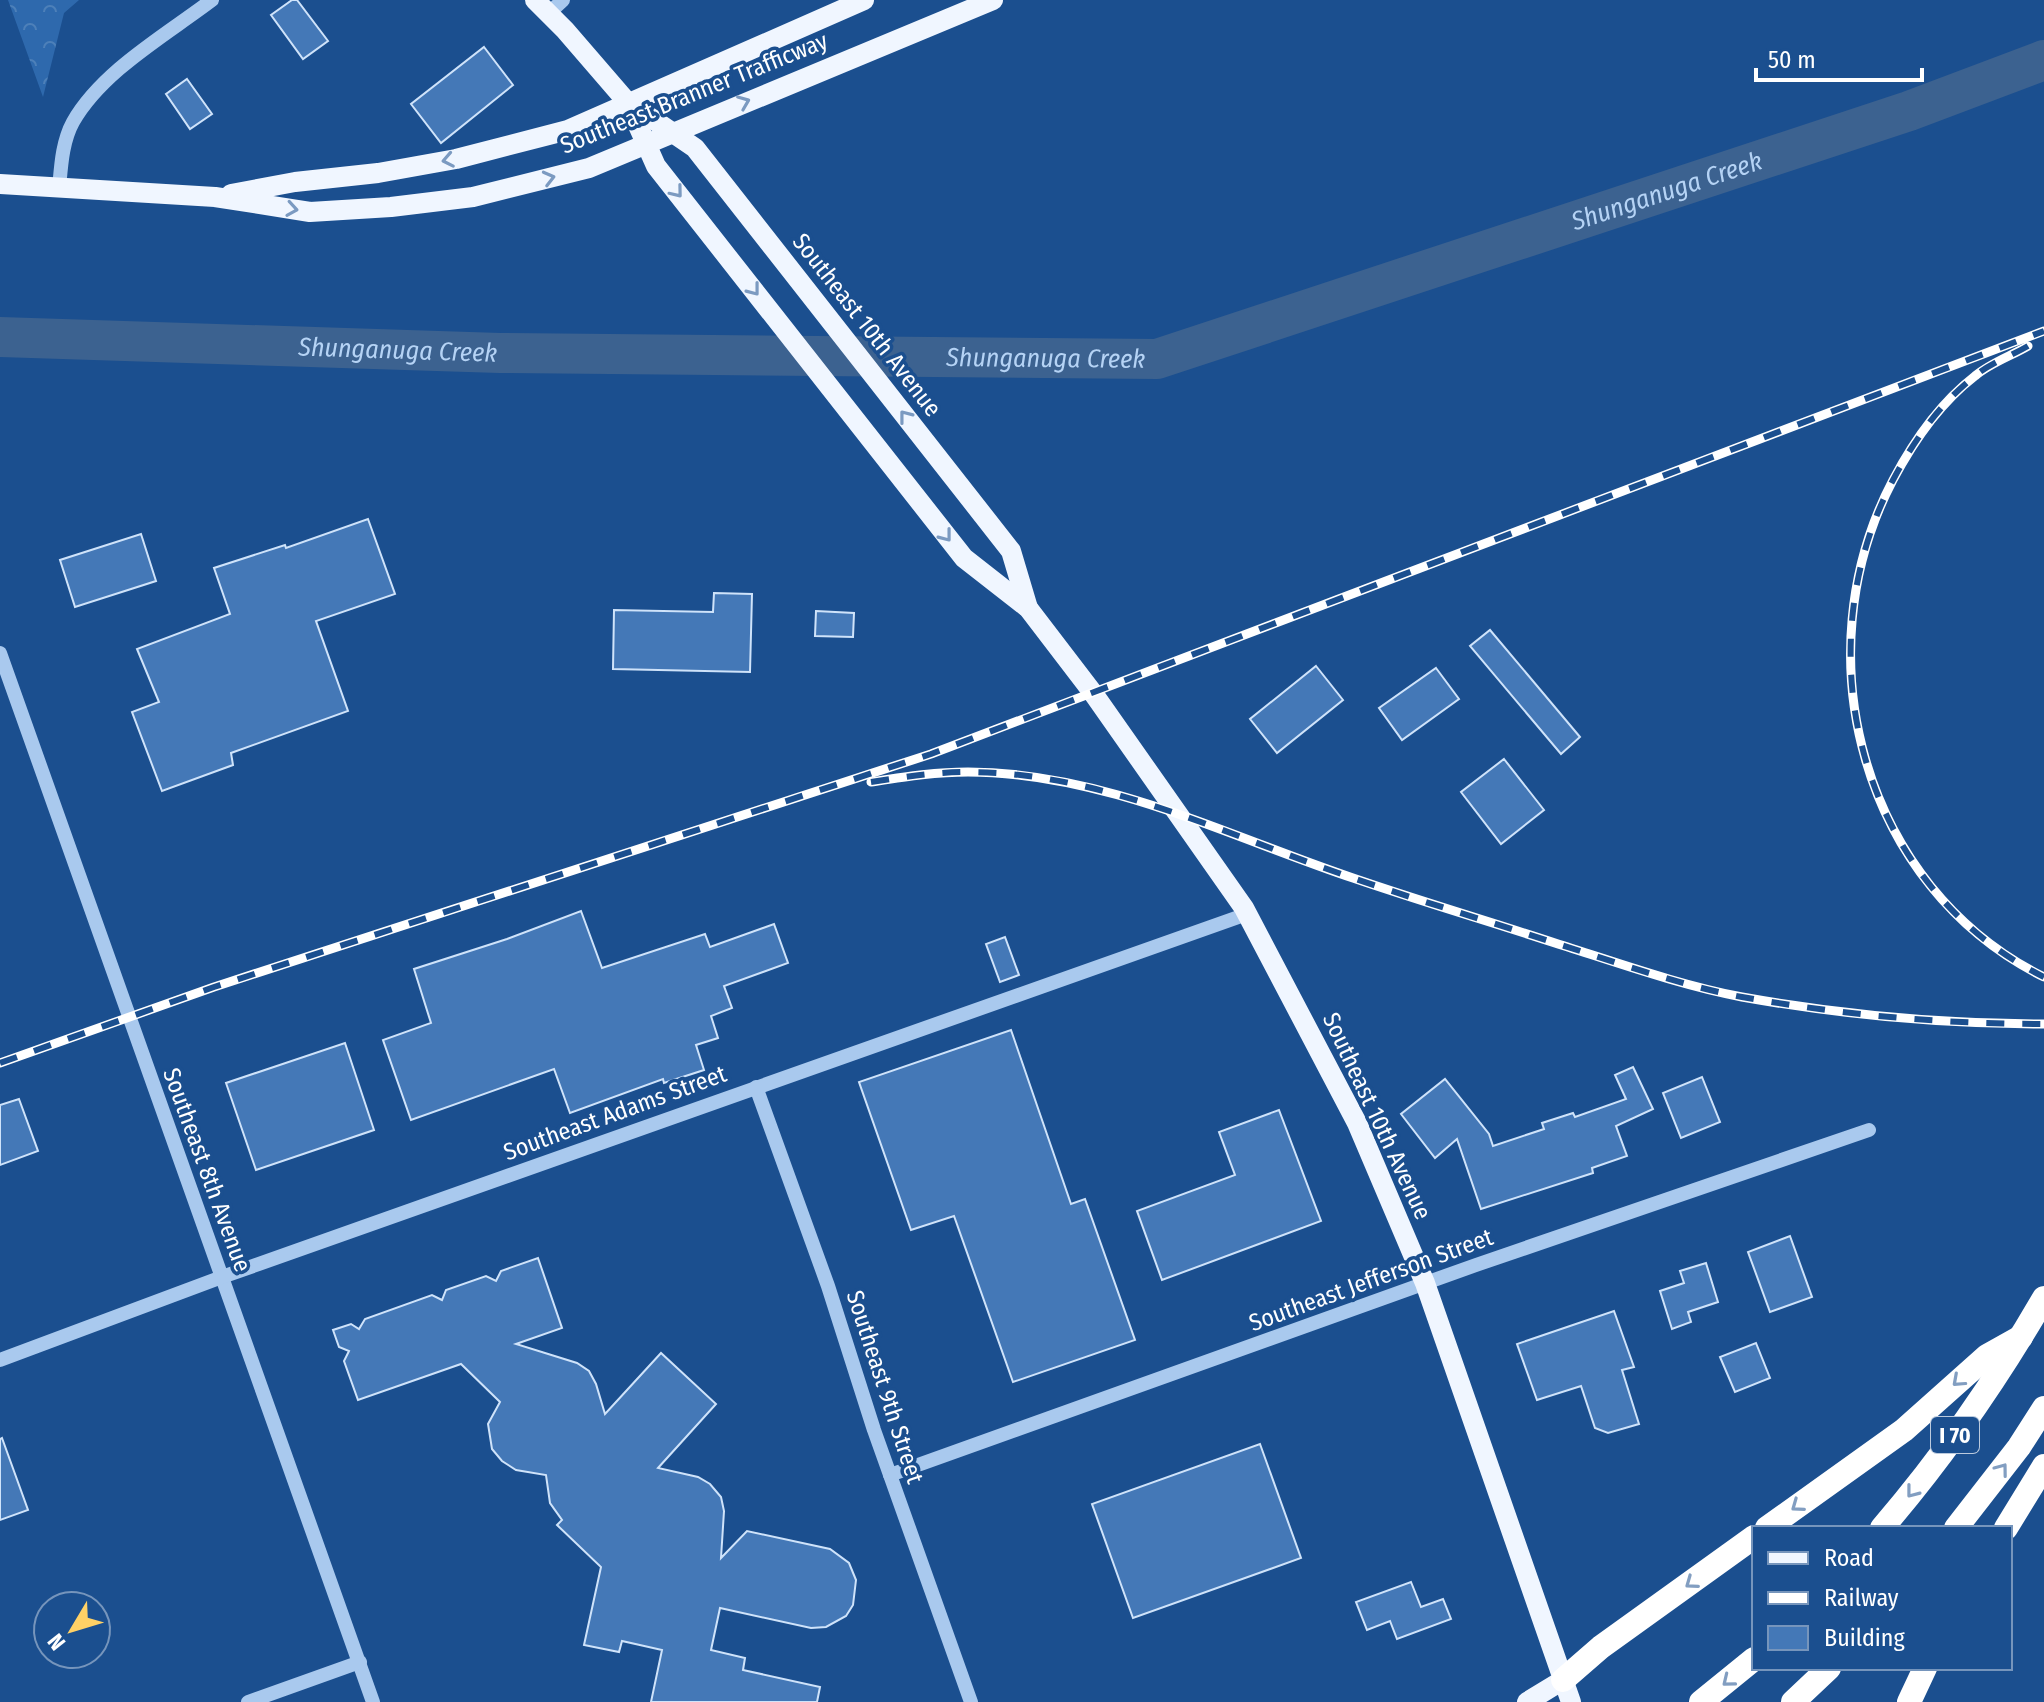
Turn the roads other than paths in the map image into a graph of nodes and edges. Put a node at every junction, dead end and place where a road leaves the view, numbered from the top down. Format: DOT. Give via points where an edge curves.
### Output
graph roads {
  1 [pos="212,0"];
  2 [pos="864,0"];
  3 [pos="993,0"];
  4 [pos="549,4"];
  5 [pos="628,103"];
  6 [pos="672,132"];
  7 [pos="645,144"];
  8 [pos="0,184"];
  9 [pos="59,189"];
  10 [pos="215,197"];
  11 [pos="1028,608"];
  12 [pos="0,653"];
  13 [pos="6,690"];
  14 [pos="1247,914"];
  15 [pos="756,1087"];
  16 [pos="1869,1130"];
  17 [pos="222,1277"];
  18 [pos="1425,1283"];
  19 [pos="2044,1298"];
  20 [pos="2021,1337"];
  21 [pos="0,1360"];
  22 [pos="2044,1408"];
  23 [pos="2044,1466"];
  24 [pos="890,1475"];
  25 [pos="1770,1526"];
  26 [pos="1884,1526"];
  27 [pos="1958,1526"];
  28 [pos="2007,1526"];
  29 [pos="1752,1538"];
  30 [pos="1752,1661"];
  31 [pos="360,1662"];
  32 [pos="1827,1670"];
  33 [pos="1924,1670"];
  34 [pos="1568,1694"];
  35 [pos="248,1702"];
  36 [pos="373,1702"];
  37 [pos="971,1702"];
  38 [pos="1527,1702"];
  39 [pos="1701,1702"];
  40 [pos="1793,1702"];
  41 [pos="1909,1702"];
  1 -- 9 [label="street" via="92,95 72,124"];
  2 -- 5 [label="main road, Southeast Branner Trafficway"];
  6 -- 3 [label="main road, Southeast Branner Trafficway, one-way"];
  4 -- 5 [label="main road, Southeast 10th Avenue"];
  5 -- 6 [label="main road, Southeast 10th Avenue"];
  5 -- 7 [label="main road, Southeast 10th Avenue"];
  5 -- 10 [label="main road, Southeast Branner Trafficway, one-way" via="568,130 468,156"];
  6 -- 7 [label="main road, Southeast Branner Trafficway"];
  11 -- 6 [label="main road, Southeast 10th Avenue, one-way" via="1011,551 695,148"];
  10 -- 7 [label="main road, Southeast Branner Trafficway, one-way" via="310,212 432,203 589,168"];
  7 -- 11 [label="main road, Southeast 10th Avenue, one-way" via="656,166 964,558"];
  8 -- 9 [label="main road, Southeast Branner Trafficway"];
  9 -- 10 [label="main road, Southeast Branner Trafficway"];
  11 -- 14 [label="main road, Southeast 10th Avenue"];
  12 -- 13 [label="street, Southeast 8th Avenue"];
  13 -- 17 [label="street, Southeast 8th Avenue"];
  14 -- 15 [label="street, Southeast Adams Street"];
  14 -- 18 [label="main road, Southeast 10th Avenue" via="1357,1123"];
  15 -- 17 [label="street, Southeast Adams Street"];
  15 -- 24 [label="street, Southeast 9th Street"];
  16 -- 18 [label="street, Southeast Jefferson Street"];
  17 -- 21 [label="street, Southeast Adams Street"];
  17 -- 31 [label="street, Southeast 8th Avenue"];
  18 -- 24 [label="street, Southeast Jefferson Street"];
  18 -- 34 [label="main road, Southeast 10th Avenue"];
  19 -- 20 [label="highway, I 70"];
  20 -- 25 [label="highway, one-way" via="1987,1356 1904,1430"];
  20 -- 26 [label="highway, I 70, one-way" via="1944,1452"];
  27 -- 22 [label="highway, I 70, one-way"];
  23 -- 28 [label="highway"];
  24 -- 37 [label="street, Southeast 9th Street"];
  29 -- 34 [label="highway, one-way" via="1601,1647"];
  30 -- 39 [label="highway, one-way"];
  31 -- 35 [label="street"];
  31 -- 36 [label="street, Southeast 8th Avenue"];
  32 -- 40 [label="highway"];
  33 -- 41 [label="highway"];
  34 -- 38 [label="main road"];
}
